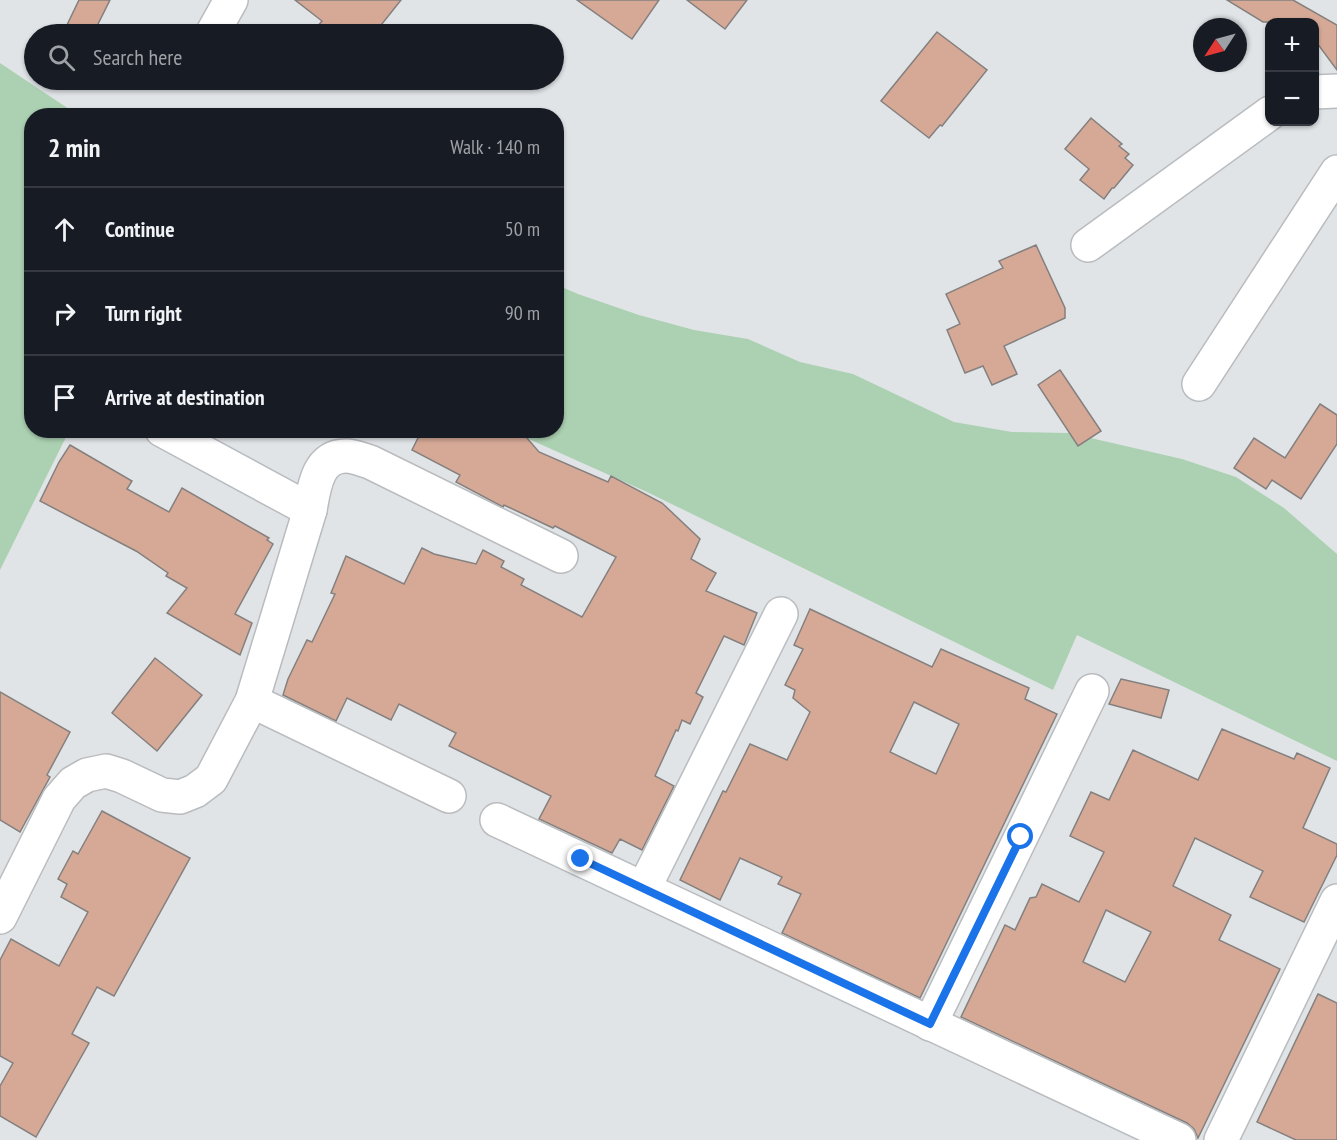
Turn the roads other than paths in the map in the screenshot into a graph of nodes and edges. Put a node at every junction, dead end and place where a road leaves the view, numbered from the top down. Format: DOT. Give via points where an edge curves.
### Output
graph roads {
  1 [pos="231,0"];
  2 [pos="218,24"];
  3 [pos="1337,91"];
  4 [pos="1319,92"];
  5 [pos="1265,116"];
  6 [pos="1337,172"];
  7 [pos="1088,245"];
  8 [pos="1198,384"];
  9 [pos="177,438"];
  10 [pos="310,510"];
  11 [pos="561,556"];
  12 [pos="781,614"];
  13 [pos="1092,691"];
  14 [pos="252,701"];
  15 [pos="449,796"];
  16 [pos="497,820"];
  17 [pos="644,888"];
  18 [pos="1337,901"];
  19 [pos="0,917"];
  20 [pos="930,1024"];
  21 [pos="1179,1140"];
  22 [pos="1221,1140"];
  1 -- 2 [label="street"];
  3 -- 4 [label="street"];
  5 -- 7 [label="street"];
  6 -- 8 [label="street"];
  9 -- 10 [label="street"];
  10 -- 11 [label="street" via="323,465 347,456 370,462"];
  10 -- 14 [label="street"];
  12 -- 17 [label="street"];
  13 -- 20 [label="street"];
  14 -- 15 [label="street"];
  14 -- 19 [label="street" via="211,779 195,791 180,797 162,795 106,771 73,783 59,799"];
  16 -- 17 [label="street"];
  17 -- 20 [label="street"];
  18 -- 22 [label="street"];
  20 -- 21 [label="street"];
}
